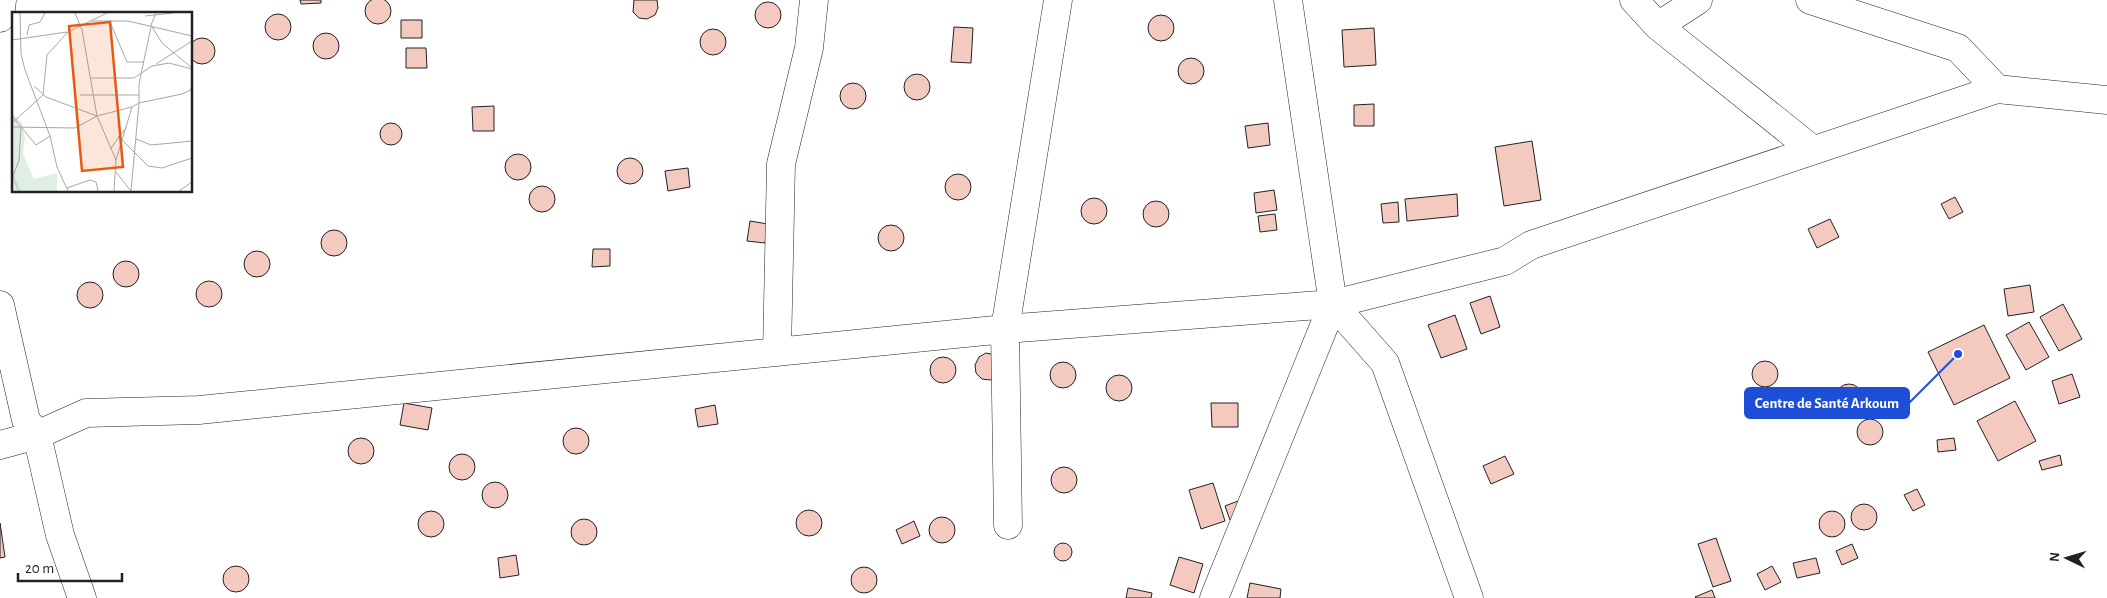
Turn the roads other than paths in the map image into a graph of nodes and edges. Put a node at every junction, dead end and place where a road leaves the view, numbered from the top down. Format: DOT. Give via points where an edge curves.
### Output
graph roads {
  1 [pos="2,0"];
  2 [pos="814,0"];
  3 [pos="1058,0"];
  4 [pos="1288,0"];
  5 [pos="1634,0"];
  6 [pos="1698,0"];
  7 [pos="1810,0"];
  8 [pos="0,18"];
  9 [pos="1658,26"];
  10 [pos="1997,88"];
  11 [pos="2107,100"];
  12 [pos="1813,150"];
  13 [pos="1333,304"];
  14 [pos="1,308"];
  15 [pos="1005,329"];
  16 [pos="776,352"];
  17 [pos="37,435"];
  18 [pos="0,445"];
  19 [pos="1008,525"];
  20 [pos="82,598"];
  21 [pos="1214,598"];
  22 [pos="1469,598"];
  1 -- 8 [label="street"];
  2 -- 16 [label="street" via="809,48 781,164"];
  3 -- 15 [label="street"];
  4 -- 13 [label="street"];
  5 -- 9 [label="street"];
  6 -- 9 [label="street"];
  7 -- 10 [label="street" via="1958,48"];
  9 -- 12 [label="street"];
  10 -- 11 [label="street"];
  10 -- 12 [label="street"];
  12 -- 13 [label="street" via="1531,245 1505,261"];
  13 -- 15 [label="street"];
  13 -- 21 [label="street"];
  13 -- 22 [label="street" via="1385,362"];
  14 -- 17 [label="street" via="26,420"];
  15 -- 16 [label="street"];
  15 -- 19 [label="street"];
  16 -- 17 [label="street" via="199,410 86,413"];
  17 -- 18 [label="street"];
  17 -- 20 [label="street" via="60,534"];
}
